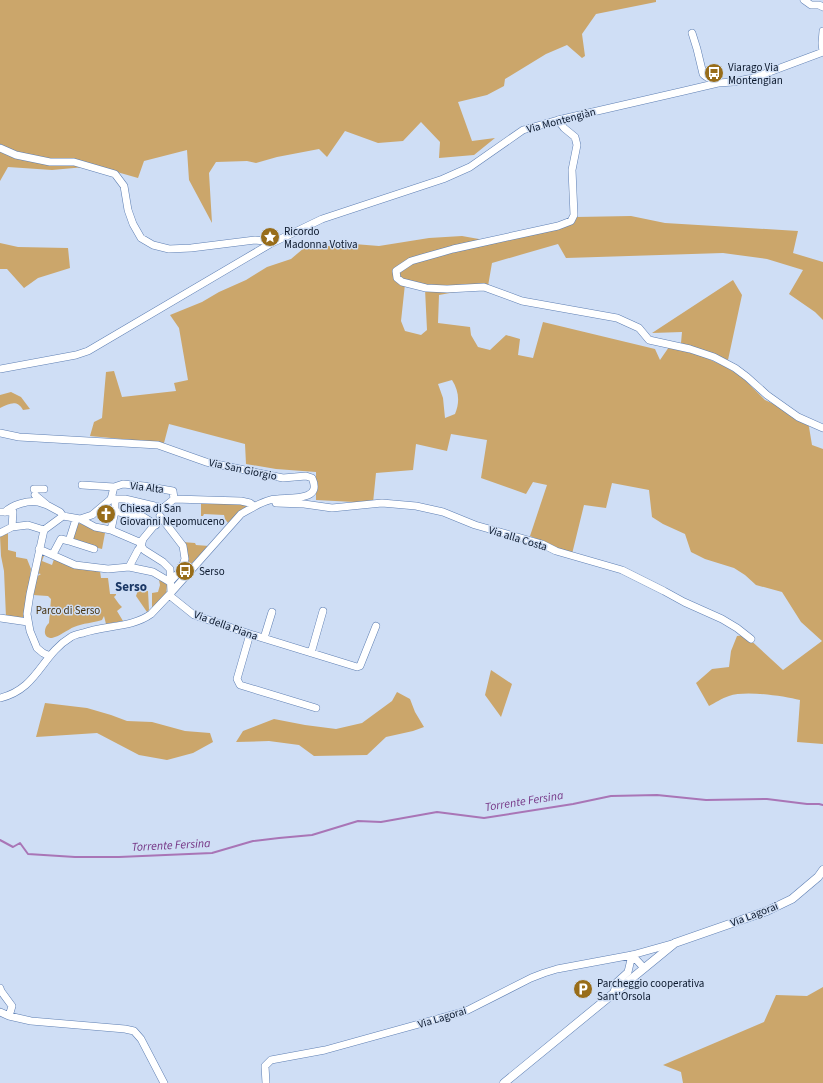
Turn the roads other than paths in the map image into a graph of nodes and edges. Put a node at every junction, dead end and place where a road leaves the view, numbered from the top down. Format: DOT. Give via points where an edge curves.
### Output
graph roads {
  1 [pos="804,0"];
  2 [pos="823,8"];
  3 [pos="823,31"];
  4 [pos="692,33"];
  5 [pos="823,52"];
  6 [pos="718,83"];
  7 [pos="558,120"];
  8 [pos="0,148"];
  9 [pos="270,244"];
  10 [pos="0,369"];
  11 [pos="823,428"];
  12 [pos="0,433"];
  13 [pos="82,485"];
  14 [pos="114,487"];
  15 [pos="44,489"];
  16 [pos="113,499"];
  17 [pos="174,499"];
  18 [pos="271,500"];
  19 [pos="47,505"];
  20 [pos="254,506"];
  21 [pos="163,508"];
  22 [pos="115,511"];
  23 [pos="2,512"];
  24 [pos="63,516"];
  25 [pos="160,516"];
  26 [pos="78,519"];
  27 [pos="156,525"];
  28 [pos="12,526"];
  29 [pos="42,529"];
  30 [pos="111,530"];
  31 [pos="0,533"];
  32 [pos="69,541"];
  33 [pos="142,546"];
  34 [pos="39,549"];
  35 [pos="94,549"];
  36 [pos="53,554"];
  37 [pos="129,567"];
  38 [pos="170,582"];
  39 [pos="170,594"];
  40 [pos="322,611"];
  41 [pos="272,612"];
  42 [pos="0,618"];
  43 [pos="28,622"];
  44 [pos="376,626"];
  45 [pos="250,634"];
  46 [pos="264,638"];
  47 [pos="751,639"];
  48 [pos="311,653"];
  49 [pos="50,656"];
  50 [pos="0,698"];
  51 [pos="316,708"];
  52 [pos="823,870"];
  53 [pos="675,943"];
  54 [pos="632,955"];
  55 [pos="644,968"];
  56 [pos="0,988"];
  57 [pos="614,992"];
  58 [pos="0,1012"];
  59 [pos="9,1016"];
  60 [pos="164,1083"];
  61 [pos="266,1083"];
  62 [pos="504,1083"];
  1 -- 2 [label="street"];
  3 -- 5 [label="street"];
  4 -- 6 [label="street" via="703,74"];
  5 -- 6 [label="street, Via Montengiàn" via="753,78"];
  6 -- 7 [label="street, Via Montengiàn"];
  7 -- 9 [label="street, Via Montengiàn" via="523,130 470,167 443,179 322,219"];
  7 -- 11 [label="street" via="578,144 572,170 574,215 571,221 411,261 396,271 397,278 402,282 426,288 484,287 522,301 617,318 639,328 649,340 690,349 735,368 798,417"];
  8 -- 9 [label="street" via="16,155 50,162 74,162 115,174 124,186 133,224 142,238 153,245 169,249 255,240"];
  9 -- 10 [label="street, Via Montengiàn" via="88,351"];
  12 -- 18 [label="street, Via San Giorgio" via="19,437 158,445 206,462 283,478 312,478 314,492 308,496"];
  13 -- 14 [label="street, Via Alta"];
  14 -- 16 [label="street, Via Alta"];
  14 -- 17 [label="street, Via Alta" via="124,484 173,491"];
  15 -- 19 [label="street" via="35,492"];
  16 -- 21 [label="street" via="125,499"];
  16 -- 22 [label="street, Via Alta"];
  16 -- 26 [label="street" via="92,515"];
  17 -- 20 [label="street" via="241,502"];
  17 -- 21 [label="street"];
  18 -- 20 [label="street, Via San Giorgio"];
  18 -- 47 [label="street, Via alla Costa" via="272,504 304,504 332,508 382,503 443,512 475,525 622,570 722,619"];
  19 -- 23 [label="street" via="36,502 17,504"];
  19 -- 24 [label="street"];
  20 -- 39 [label="street, Via San Giorgio" via="241,514"];
  21 -- 25 [label="street"];
  22 -- 27 [label="street" via="136,517 137,513"];
  22 -- 30 [label="street, Via Alta"];
  23 -- 28 [label="street" via="13,512"];
  24 -- 26 [label="street"];
  24 -- 29 [label="street"];
  25 -- 27 [label="street"];
  25 -- 38 [label="street" via="183,546 185,559 181,570"];
  26 -- 30 [label="street" via="94,527"];
  26 -- 32 [label="street"];
  27 -- 33 [label="street" via="143,539"];
  28 -- 29 [label="street"];
  28 -- 31 [label="street"];
  29 -- 34 [label="street"];
  30 -- 33 [label="street" via="139,542"];
  32 -- 35 [label="street"];
  32 -- 36 [label="street" via="61,539"];
  33 -- 37 [label="street"];
  33 -- 38 [label="street" via="170,569"];
  34 -- 36 [label="street"];
  34 -- 43 [label="street" via="27,614"];
  36 -- 37 [label="street" via="75,565 108,569"];
  37 -- 38 [label="street" via="153,572"];
  38 -- 39 [label="street"];
  39 -- 45 [label="street, Via della Piana" via="194,615"];
  39 -- 49 [label="street, Via San Giorgio" via="147,616 128,624 91,630 73,636"];
  40 -- 48 [label="street"];
  41 -- 46 [label="street, Via della Piana"];
  42 -- 43 [label="street"];
  43 -- 49 [label="street" via="37,648"];
  44 -- 48 [label="street, Via della Piana" via="360,666"];
  45 -- 46 [label="street, Via della Piana"];
  45 -- 51 [label="street" via="237,679 240,685"];
  46 -- 48 [label="street, Via della Piana"];
  49 -- 50 [label="street, Via San Giorgio" via="35,677 21,690"];
  52 -- 53 [label="main road, Via Lagorai" via="792,899 766,911"];
  53 -- 54 [label="street, Via Lagorai"];
  53 -- 55 [label="main road, Via Lagorai"];
  54 -- 55 [label="street"];
  54 -- 57 [label="street, Via Lagorai" via="628,972 617,982"];
  54 -- 61 [label="street, Via Lagorai" via="557,969 530,978 466,1011 325,1050 271,1060 265,1066"];
  55 -- 57 [label="main road, Via Lagorai"];
  56 -- 59 [label="street" via="12,1006"];
  57 -- 62 [label="main road, Via Lagorai"];
  58 -- 59 [label="street"];
  59 -- 60 [label="street" via="31,1021 134,1032 141,1039"];
}
